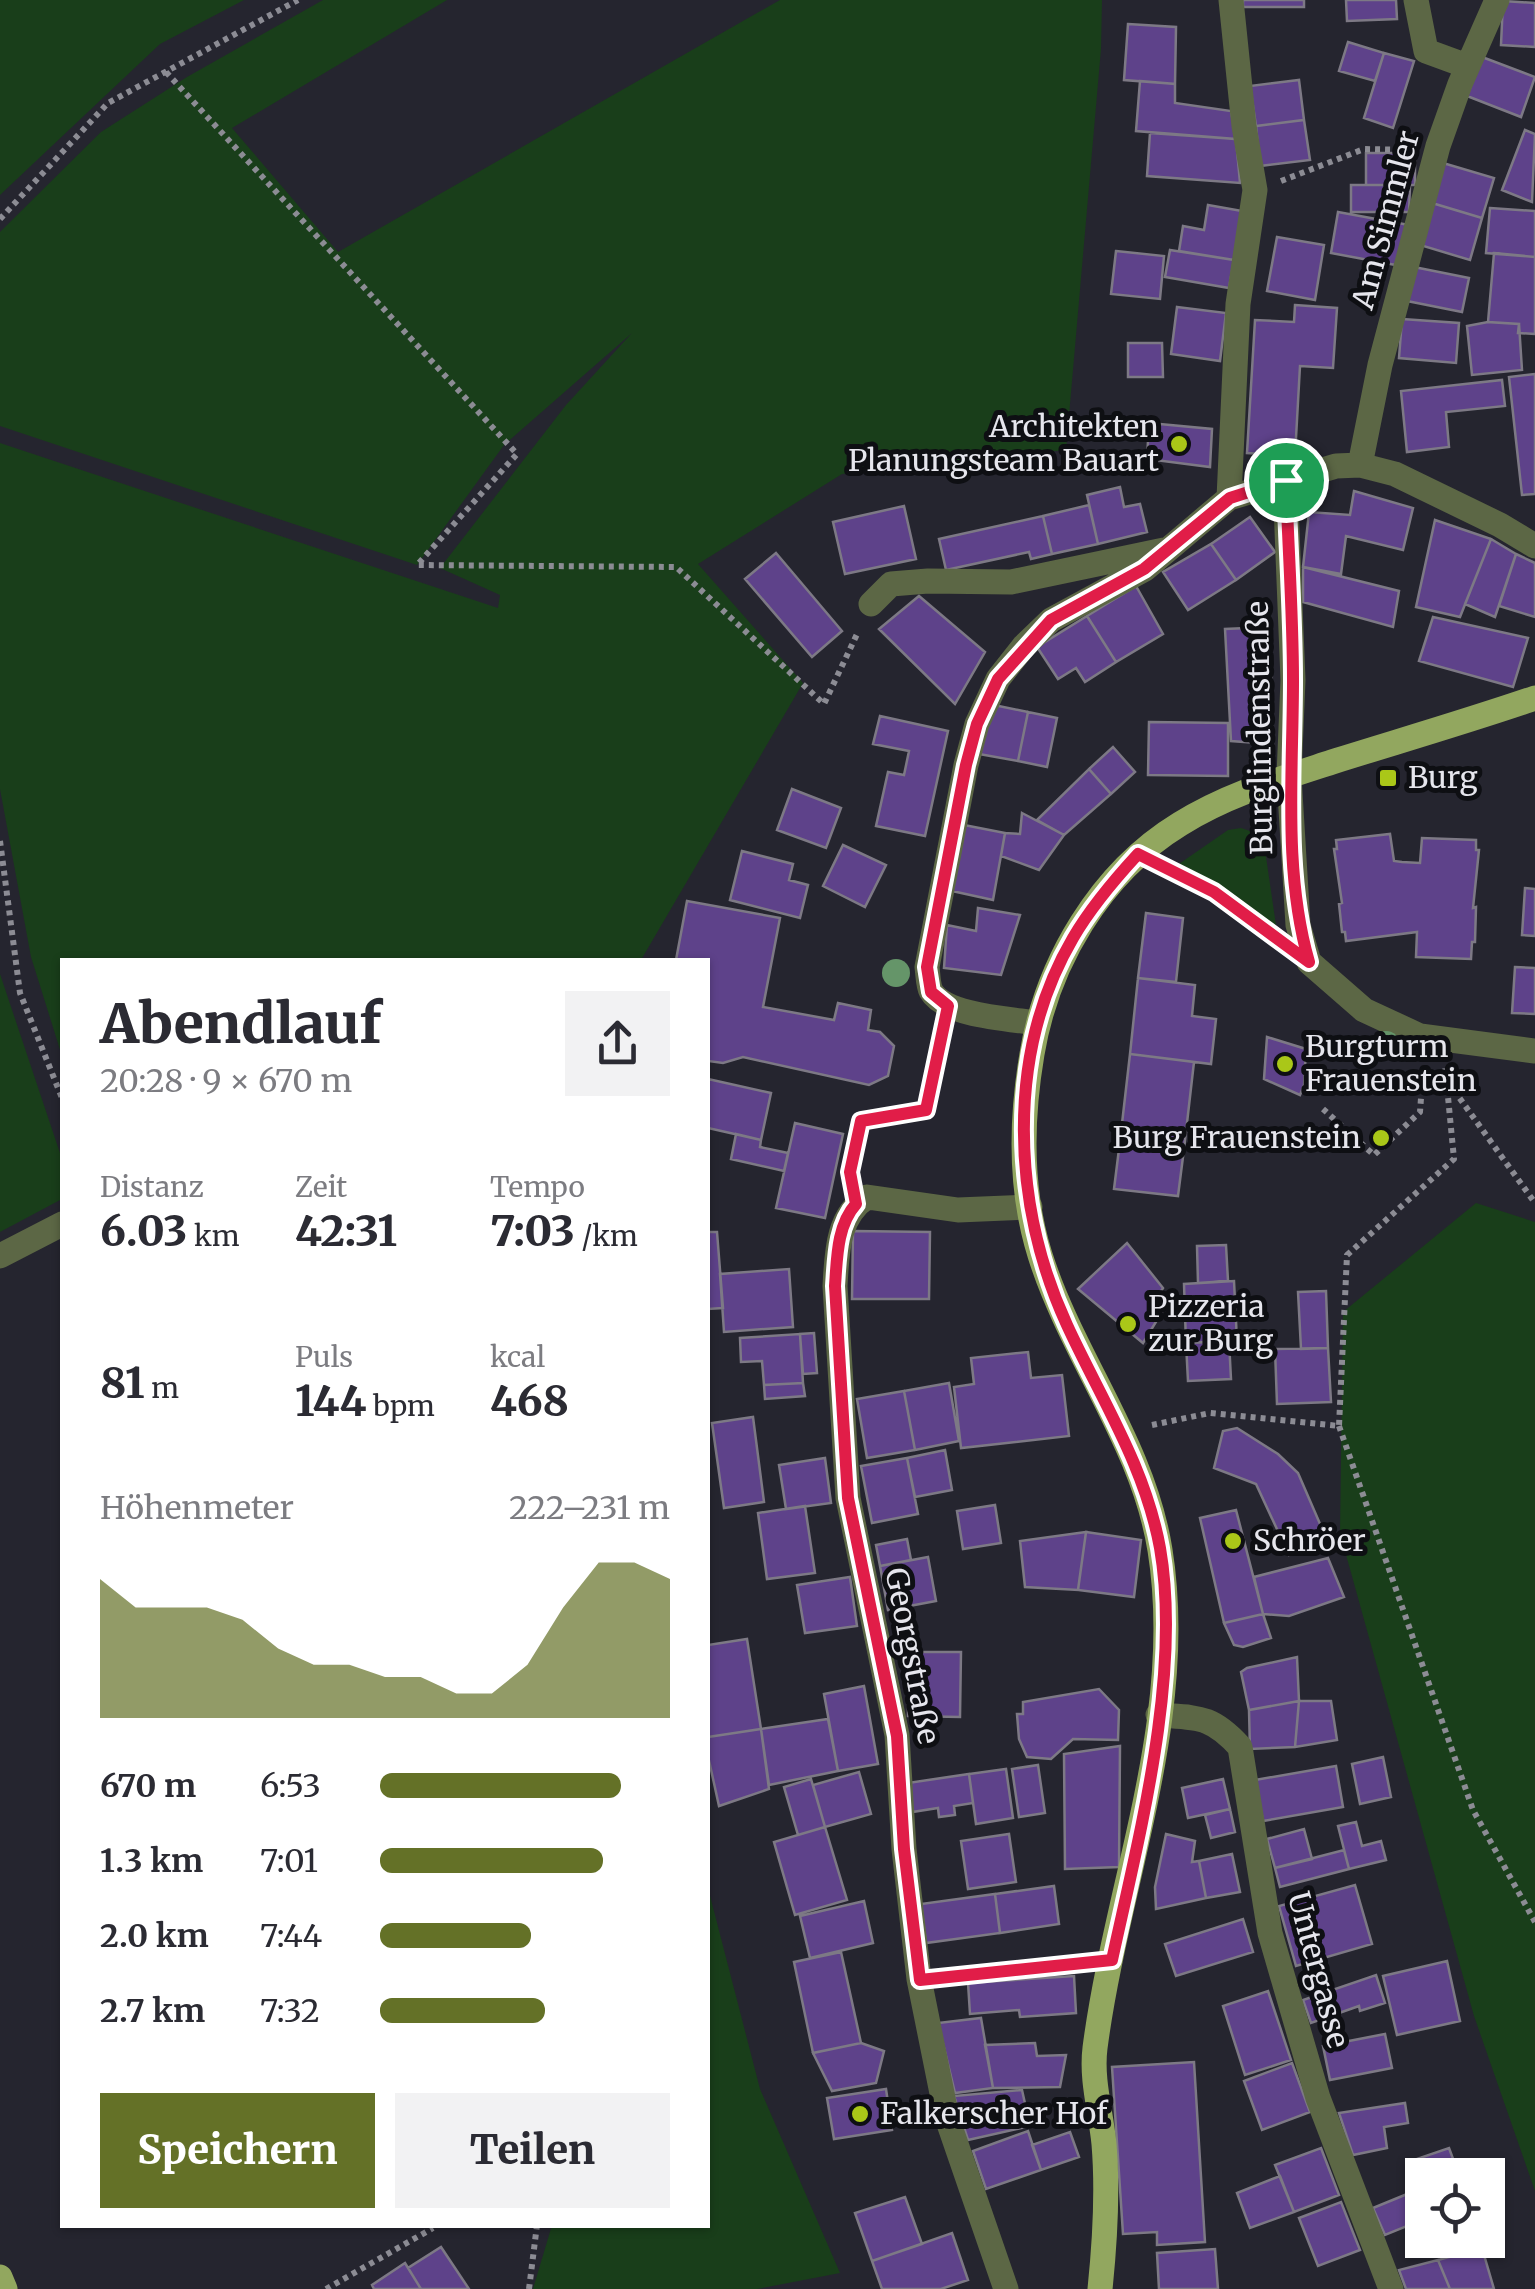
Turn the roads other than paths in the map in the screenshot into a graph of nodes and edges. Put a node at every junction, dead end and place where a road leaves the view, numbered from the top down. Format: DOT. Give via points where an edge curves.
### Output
graph roads {
  1 [pos="1230,0"];
  2 [pos="1416,0"];
  3 [pos="1496,0"];
  4 [pos="1468,66"];
  5 [pos="1360,465"];
  6 [pos="1286,480"];
  7 [pos="1230,498"];
  8 [pos="1535,546"];
  9 [pos="1169,549"];
  10 [pos="871,604"];
  11 [pos="1535,698"];
  12 [pos="1290,776"];
  13 [pos="1038,1023"];
  14 [pos="1535,1050"];
  15 [pos="1030,1207"];
  16 [pos="60,1225"];
  17 [pos="0,1256"];
  18 [pos="1158,1716"];
  19 [pos="0,2278"];
  20 [pos="5,2289"];
  21 [pos="1006,2289"];
  22 [pos="1100,2289"];
  23 [pos="1390,2289"];
  1 -- 7 [label="street" via="1255,190 1238,304"];
  2 -- 4 [label="street" via="1426,51"];
  3 -- 4 [label="street, Am Simmler"];
  4 -- 5 [label="street, Am Simmler" via="1438,146"];
  5 -- 6 [label="street"];
  5 -- 8 [label="street" via="1395,474"];
  6 -- 7 [label="street"];
  6 -- 12 [label="street, Burglindenstraße"];
  7 -- 9 [label="street"];
  9 -- 10 [label="street" via="1011,582 891,584"];
  9 -- 13 [label="street" via="1051,620 998,679 977,724 927,967 931,992 974,1014"];
  11 -- 12 [label="main road"];
  12 -- 13 [label="main road" via="1225,800 1138,854 1072,939"];
  12 -- 14 [label="street, Burglindenstraße" via="1298,925 1309,962 1364,1010 1420,1036"];
  13 -- 15 [label="main road" via="1024,1102"];
  15 -- 18 [label="main road" via="1052,1291 1122,1432 1160,1548 1166,1631"];
  15 -- 21 [label="street, Georgstraße" via="958,1210 867,1198 846,1215 835,1286 848,1498 897,1736 920,1980 947,2118"];
  16 -- 17 [label="street"];
  18 -- 22 [label="main road" via="1094,2056 1106,2174"];
  18 -- 23 [label="street, Untergasse" via="1201,1718 1223,1728 1240,1747 1270,1932 1318,2098"];
  19 -- 20 [label="main road"];
}
